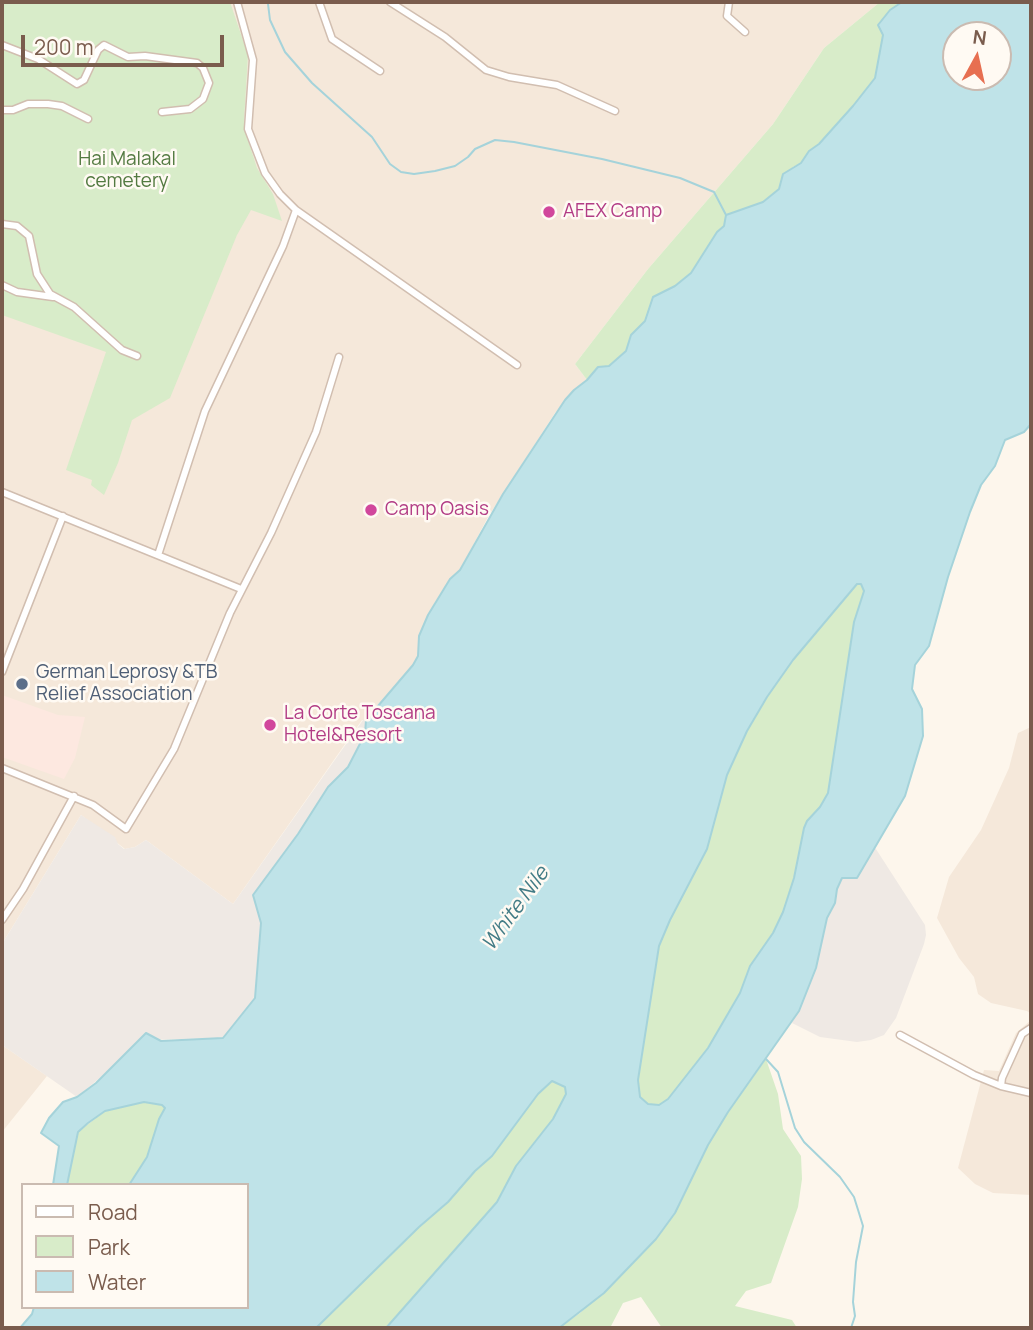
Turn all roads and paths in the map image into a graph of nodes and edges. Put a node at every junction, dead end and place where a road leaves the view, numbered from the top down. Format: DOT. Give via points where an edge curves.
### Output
graph roads {
  1 [pos="237,2"];
  2 [pos="319,2"];
  3 [pos="390,2"];
  4 [pos="729,2"];
  5 [pos="745,32"];
  6 [pos="2,45"];
  7 [pos="380,71"];
  8 [pos="2,110"];
  9 [pos="615,111"];
  10 [pos="162,112"];
  11 [pos="88,119"];
  12 [pos="296,210"];
  13 [pos="2,224"];
  14 [pos="2,285"];
  15 [pos="54,297"];
  16 [pos="137,356"];
  17 [pos="339,357"];
  18 [pos="517,365"];
  19 [pos="2,492"];
  20 [pos="63,516"];
  21 [pos="158,555"];
  22 [pos="242,589"];
  23 [pos="2,672"];
  24 [pos="2,768"];
  25 [pos="74,796"];
  26 [pos="2,920"];
  27 [pos="1031,1028"];
  28 [pos="900,1035"];
  29 [pos="1001,1087"];
  30 [pos="1031,1093"];
  1 -- 12 [label="street" via="253,61 248,129 265,173"];
  2 -- 7 [label="street" via="332,39"];
  3 -- 9 [label="street" via="486,70 557,85"];
  4 -- 5 [label="street" via="727,16"];
  6 -- 10 [label="street" via="21,50 76,84 84,80 104,45 128,57 197,63 209,83 203,99 190,108"];
  8 -- 11 [label="street" via="48,104"];
  12 -- 18 [label="street"];
  12 -- 21 [label="street" via="284,246 205,411"];
  13 -- 15 [label="street" via="17,226 29,236 37,274"];
  14 -- 15 [label="street"];
  15 -- 16 [label="street" via="74,307 122,350"];
  17 -- 22 [label="street" via="316,432"];
  19 -- 20 [label="street"];
  20 -- 21 [label="street"];
  20 -- 23 [label="street"];
  21 -- 22 [label="street"];
  22 -- 25 [label="street" via="174,749 126,829"];
  24 -- 25 [label="street"];
  25 -- 26 [label="street"];
  27 -- 29 [label="street" via="1022,1034"];
  28 -- 29 [label="street"];
  29 -- 30 [label="street"];
}
